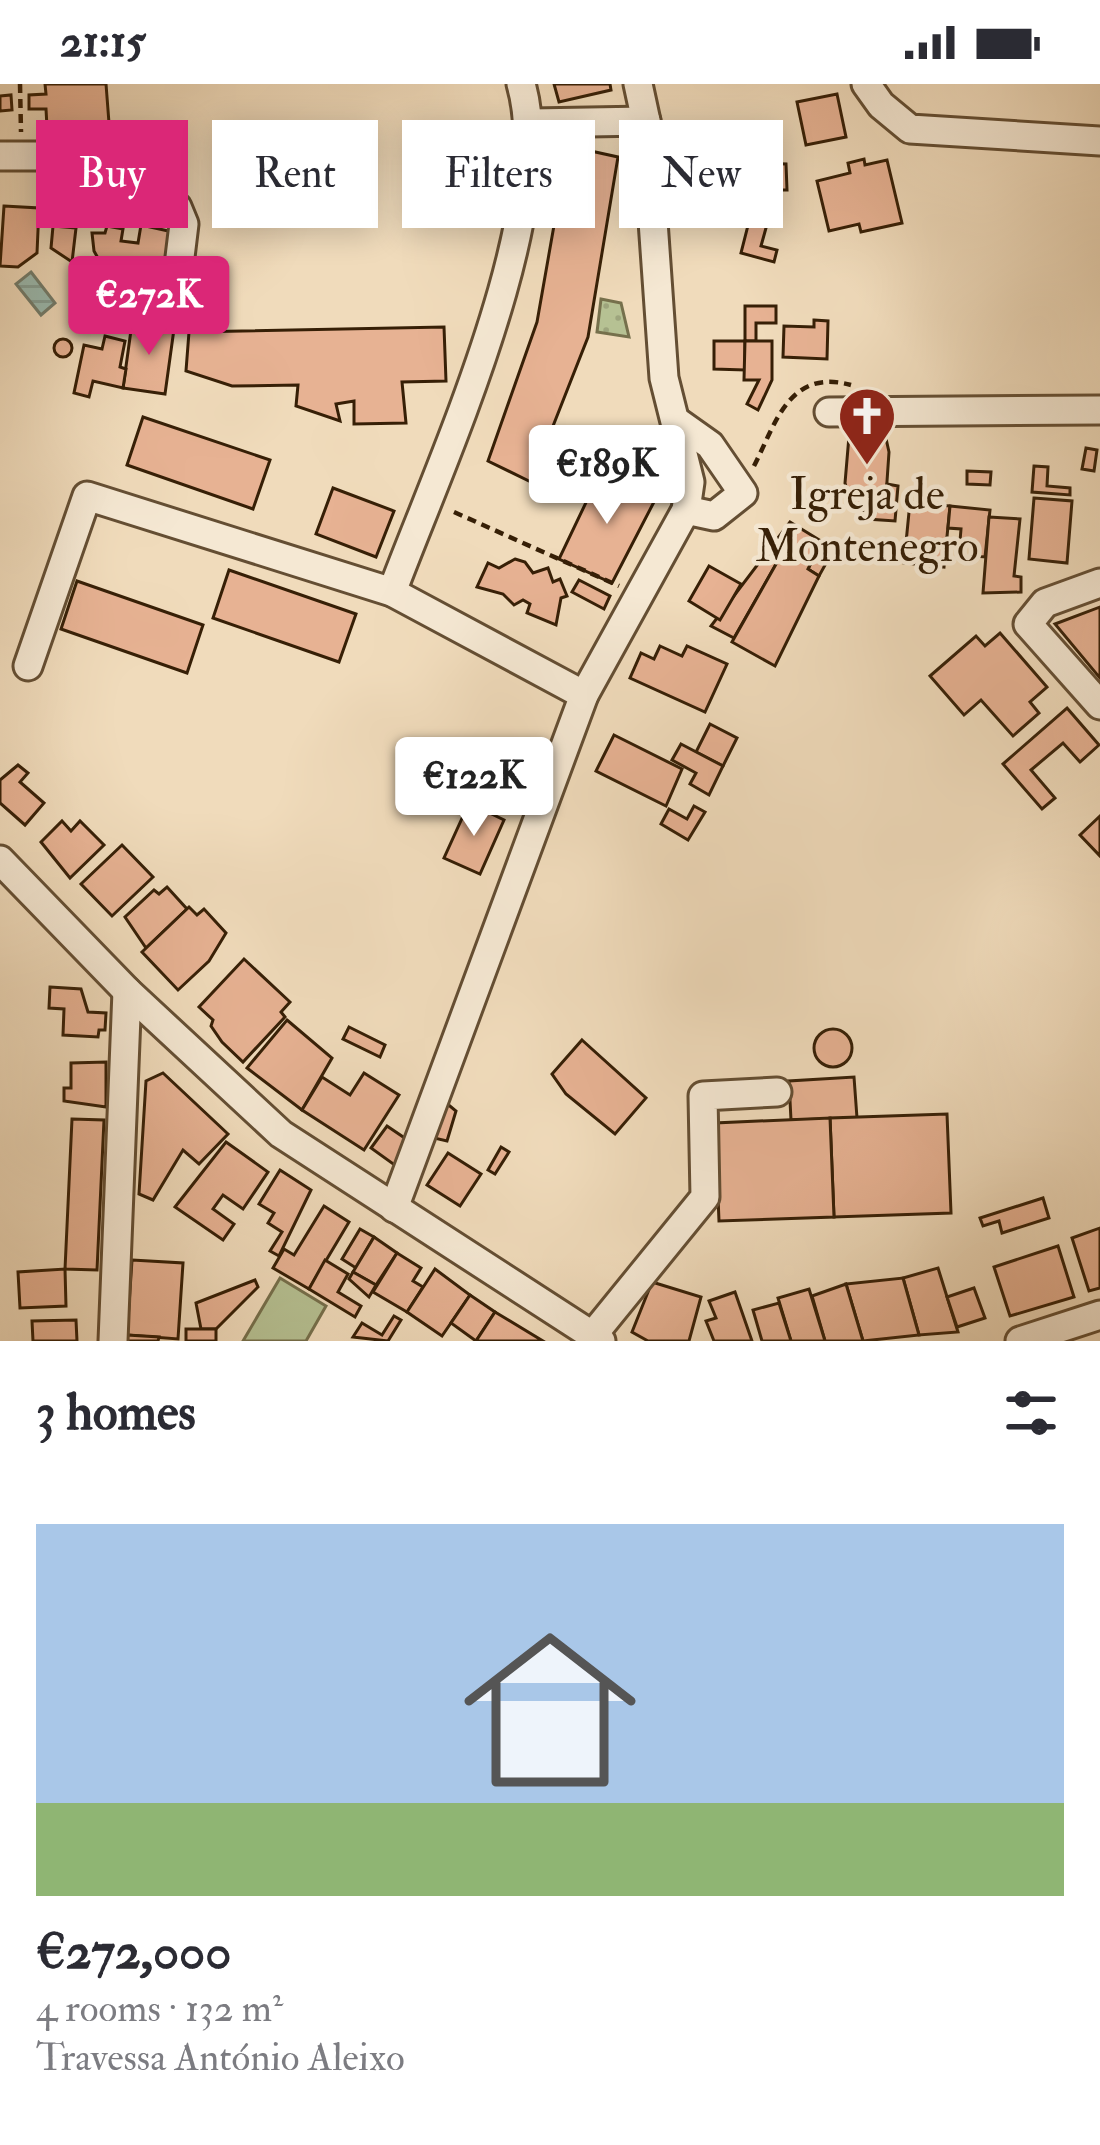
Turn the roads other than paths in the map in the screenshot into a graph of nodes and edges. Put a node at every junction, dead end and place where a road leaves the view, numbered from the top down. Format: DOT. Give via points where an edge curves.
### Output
graph roads {
  1 [pos="520,84"];
  2 [pos="638,84"];
  3 [pos="866,84"];
  4 [pos="531,120"];
  5 [pos="646,120"];
  6 [pos="1100,141"];
  7 [pos="0,156"];
  8 [pos="515,228"];
  9 [pos="653,228"];
  10 [pos="172,315"];
  11 [pos="1100,410"];
  12 [pos="829,412"];
  13 [pos="679,423"];
  14 [pos="686,510"];
  15 [pos="1100,583"];
  16 [pos="392,592"];
  17 [pos="28,666"];
  18 [pos="584,695"];
  19 [pos="1100,705"];
  20 [pos="0,860"];
  21 [pos="127,991"];
  22 [pos="777,1092"];
  23 [pos="394,1208"];
  24 [pos="1100,1316"];
  25 [pos="1056,1336"];
  26 [pos="597,1338"];
  27 [pos="113,1341"];
  28 [pos="1020,1341"];
  1 -- 4 [label="street"];
  2 -- 5 [label="street"];
  3 -- 6 [label="street" via="910,129"];
  7 -- 10 [label="street" via="63,156 86,183 177,207 184,224"];
  8 -- 16 [label="street" via="505,291"];
  9 -- 13 [label="street" via="664,378"];
  11 -- 12 [label="street"];
  13 -- 14 [label="street" via="690,482"];
  13 -- 14 [label="street" via="710,445 743,493 714,516"];
  14 -- 18 [label="street"];
  15 -- 19 [label="street" via="1046,603 1028,624"];
  16 -- 17 [label="street" via="87,496"];
  16 -- 18 [label="street"];
  18 -- 23 [label="street"];
  20 -- 21 [label="street"];
  21 -- 23 [label="street" via="281,1134"];
  21 -- 27 [label="street"];
  22 -- 26 [label="street" via="703,1096 705,1197"];
  23 -- 26 [label="street"];
  24 -- 25 [label="street"];
  25 -- 28 [label="street"];
}
